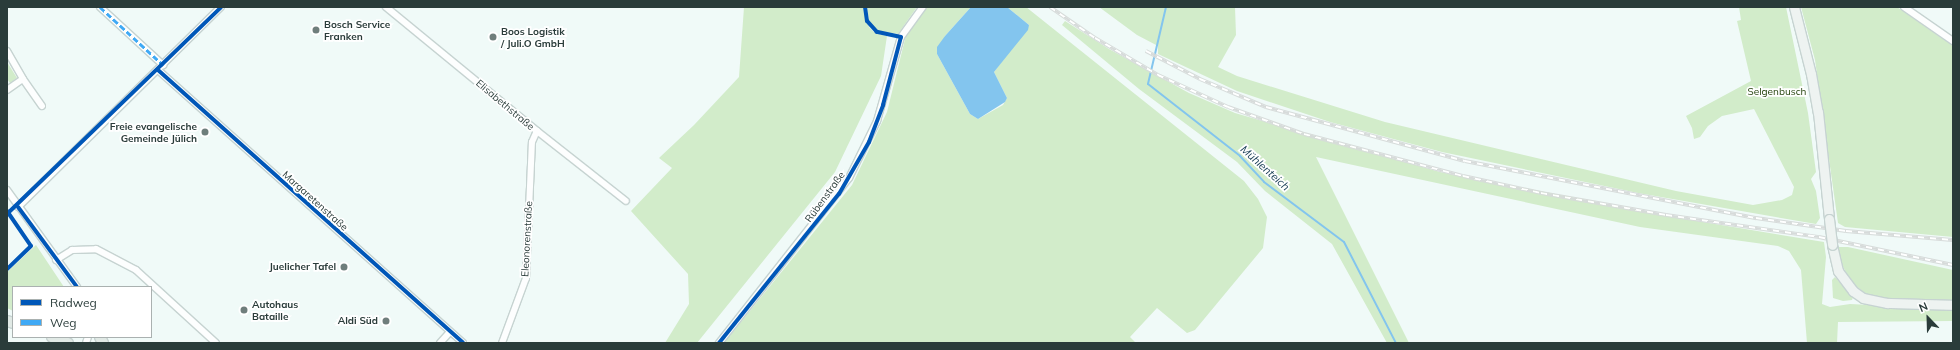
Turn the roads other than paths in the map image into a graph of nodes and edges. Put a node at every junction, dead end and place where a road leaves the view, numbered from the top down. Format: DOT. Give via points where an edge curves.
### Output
graph roads {
  1 [pos="100,7"];
  2 [pos="221,7"];
  3 [pos="386,7"];
  4 [pos="923,7"];
  5 [pos="1794,7"];
  6 [pos="1904,7"];
  7 [pos="1953,41"];
  8 [pos="7,51"];
  9 [pos="163,65"];
  10 [pos="158,70"];
  11 [pos="23,78"];
  12 [pos="7,90"];
  13 [pos="42,106"];
  14 [pos="536,131"];
  15 [pos="7,190"];
  16 [pos="626,201"];
  17 [pos="18,206"];
  18 [pos="56,260"];
  19 [pos="76,286"];
  20 [pos="152,286"];
  21 [pos="152,286"];
  22 [pos="1953,305"];
  23 [pos="450,332"];
  24 [pos="55,338"];
  25 [pos="68,343"];
  26 [pos="216,343"];
  27 [pos="440,343"];
  28 [pos="463,343"];
  29 [pos="502,343"];
  30 [pos="719,343"];
  1 -- 9 [label="street"];
  2 -- 9 [label="street"];
  3 -- 14 [label="street, Elisabethstraße"];
  4 -- 30 [label="street, Rübenstraße" via="901,37 880,116 849,178"];
  5 -- 22 [label="main road, bridge" via="1818,112 1832,245 1838,271 1853,291 1863,298 1887,303"];
  6 -- 7 [label="street"];
  8 -- 11 [label="street"];
  9 -- 10 [label="street"];
  10 -- 17 [label="street"];
  10 -- 23 [label="street, Margaretenstraße"];
  11 -- 12 [label="street"];
  11 -- 13 [label="street"];
  14 -- 16 [label="street, Elisabethstraße"];
  14 -- 29 [label="street, Eleonorenstraße" via="532,142 526,278"];
  15 -- 17 [label="street"];
  17 -- 18 [label="street"];
  18 -- 19 [label="street"];
  18 -- 20 [label="street" via="72,250 96,249 130,267"];
  21 -- 26 [label="street"];
  23 -- 27 [label="street"];
  23 -- 28 [label="street, Margaretenstraße"];
  24 -- 25 [label="main road"];
}
